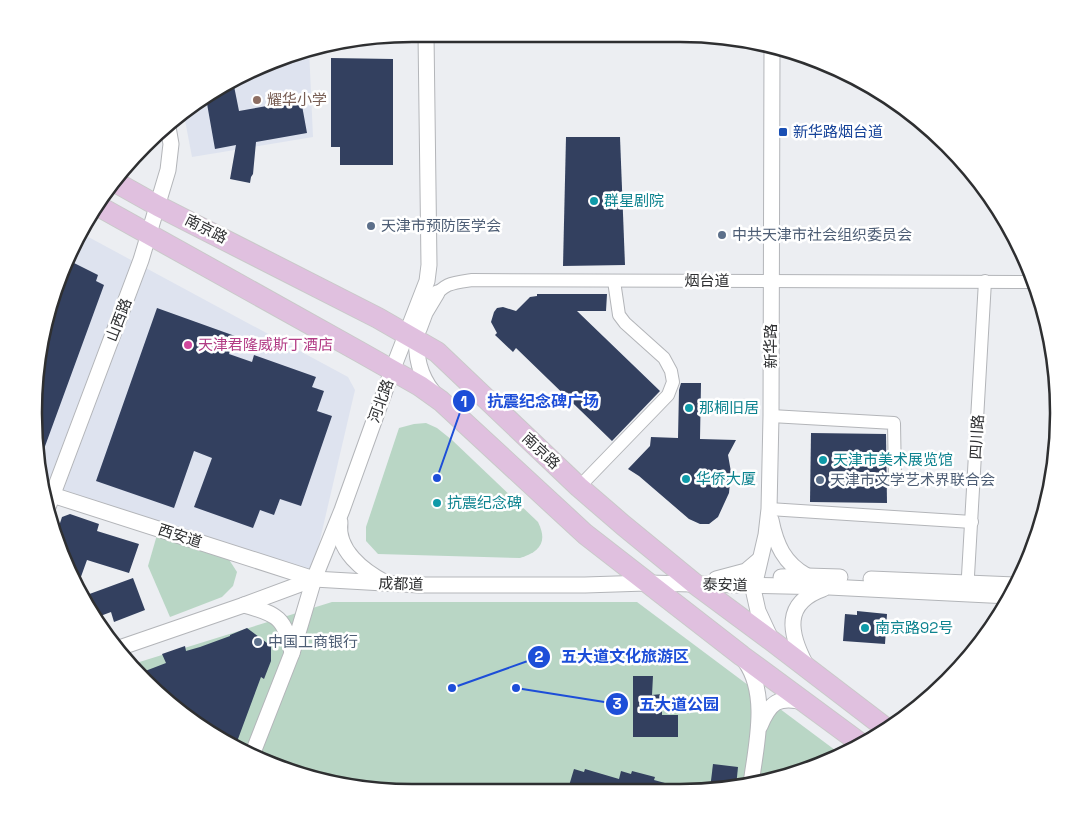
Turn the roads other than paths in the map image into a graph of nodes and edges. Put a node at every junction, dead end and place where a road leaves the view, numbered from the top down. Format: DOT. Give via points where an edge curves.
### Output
graph roads {
  1 [pos="426,42"];
  2 [pos="772,54"];
  3 [pos="169,134"];
  4 [pos="121,185"];
  5 [pos="158,206"];
  6 [pos="104,209"];
  7 [pos="148,235"];
  8 [pos="614,280"];
  9 [pos="771,281"];
  10 [pos="985,281"];
  11 [pos="1025,282"];
  12 [pos="431,289"];
  13 [pos="411,337"];
  14 [pos="392,371"];
  15 [pos="440,401"];
  16 [pos="771,416"];
  17 [pos="895,480"];
  18 [pos="579,487"];
  19 [pos="52,492"];
  20 [pos="53,500"];
  21 [pos="769,509"];
  22 [pos="342,510"];
  23 [pos="972,522"];
  24 [pos="759,560"];
  25 [pos="807,576"];
  26 [pos="314,579"];
  27 [pos="755,582"];
  28 [pos="646,583"];
  29 [pos="388,584"];
  30 [pos="695,584"];
  31 [pos="1006,586"];
  32 [pos="829,587"];
  33 [pos="967,589"];
  34 [pos="1002,595"];
  35 [pos="244,605"];
  36 [pos="772,641"];
  37 [pos="125,646"];
  38 [pos="292,654"];
  39 [pos="742,656"];
  40 [pos="809,670"];
  41 [pos="804,702"];
  42 [pos="880,724"];
  43 [pos="757,732"];
  44 [pos="855,739"];
  45 [pos="255,748"];
  46 [pos="752,776"];
  1 -- 12 [label="street, 河北路"];
  2 -- 9 [label="street, 新华路"];
  3 -- 5 [label="street, 山西路" via="168,170"];
  4 -- 5 [label="main road, 南京路"];
  5 -- 7 [label="street, 山西路"];
  5 -- 13 [label="main road, 南京路"];
  6 -- 7 [label="main road, 南京路"];
  7 -- 14 [label="main road, 南京路"];
  7 -- 19 [label="street, 山西路"];
  8 -- 9 [label="street, 烟台道"];
  8 -- 12 [label="street, 烟台道" via="472,280"];
  8 -- 18 [label="street" via="619,315 664,358 673,382 668,395"];
  9 -- 10 [label="street, 烟台道"];
  9 -- 16 [label="street, 新华路"];
  10 -- 11 [label="street, 烟台道"];
  10 -- 23 [label="street, 四川路"];
  12 -- 13 [label="street, 河北路"];
  12 -- 13 [label="street"];
  13 -- 14 [label="street, 河北路"];
  13 -- 15 [label="street" via="424,379"];
  13 -- 18 [label="main road, 南京路" via="437,352"];
  14 -- 15 [label="main road, 南京路"];
  14 -- 22 [label="street, 河北路"];
  15 -- 28 [label="main road, 南京路" via="585,534"];
  16 -- 17 [label="street" via="894,423"];
  16 -- 21 [label="street, 新华路"];
  18 -- 30 [label="main road, 南京路"];
  20 -- 26 [label="street, 西安道"];
  21 -- 23 [label="street"];
  21 -- 24 [label="street, 新华路"];
  21 -- 25 [label="street" via="781,553 795,569"];
  22 -- 26 [label="street, 河北路"];
  22 -- 29 [label="street" via="339,530 345,548 363,568"];
  23 -- 33 [label="street, 四川路"];
  24 -- 27 [label="street, 新华路"];
  24 -- 30 [label="street" via="746,571"];
  25 -- 27 [label="street, 泰安道"];
  25 -- 33 [label="street, 泰安道"];
  26 -- 29 [label="street, 成都道"];
  26 -- 35 [label="street, 成都道"];
  26 -- 38 [label="street, 河北路"];
  27 -- 30 [label="street, 泰安道"];
  27 -- 32 [label="street, 泰安道"];
  27 -- 36 [label="street, 新华路" via="758,611"];
  28 -- 29 [label="street, 成都道"];
  28 -- 30 [label="street, 成都道"];
  28 -- 39 [label="main road, 南京路"];
  30 -- 36 [label="main road, 南京路"];
  31 -- 33 [label="street, 泰安道"];
  32 -- 33 [label="street, 泰安道"];
  32 -- 40 [label="street" via="803,598 794,613 792,630"];
  33 -- 34 [label="street, 泰安道"];
  35 -- 37 [label="street, 成都道"];
  35 -- 38 [label="street" via="277,617 285,628"];
  36 -- 40 [label="main road, 南京路"];
  38 -- 45 [label="street, 河北路"];
  39 -- 41 [label="main road, 南京路"];
  39 -- 43 [label="street" via="752,670 757,687"];
  40 -- 42 [label="main road, 南京路"];
  41 -- 43 [label="street" via="788,700 774,703"];
  41 -- 44 [label="main road, 南京路"];
  43 -- 46 [label="street"];
}
